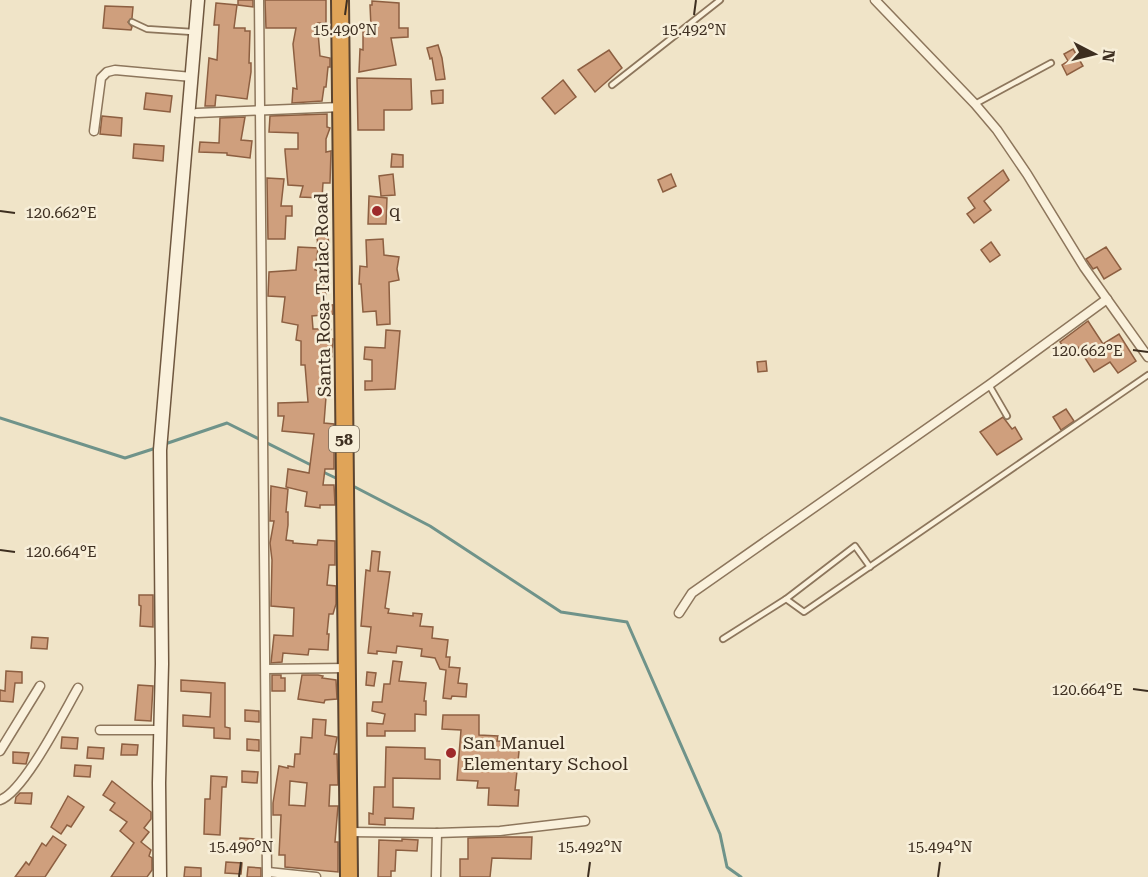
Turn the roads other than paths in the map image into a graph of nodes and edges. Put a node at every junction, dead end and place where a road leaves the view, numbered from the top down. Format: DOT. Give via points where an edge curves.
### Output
graph roads {
  1 [pos="198,0"];
  2 [pos="259,0"];
  3 [pos="340,0"];
  4 [pos="720,0"];
  5 [pos="875,0"];
  6 [pos="132,22"];
  7 [pos="195,32"];
  8 [pos="1051,63"];
  9 [pos="192,77"];
  10 [pos="612,85"];
  11 [pos="975,104"];
  12 [pos="341,107"];
  13 [pos="261,112"];
  14 [pos="197,113"];
  15 [pos="94,131"];
  16 [pos="1107,299"];
  17 [pos="1148,357"];
  18 [pos="1148,375"];
  19 [pos="989,385"];
  20 [pos="1007,416"];
  21 [pos="870,567"];
  22 [pos="786,599"];
  23 [pos="679,612"];
  24 [pos="723,639"];
  25 [pos="347,668"];
  26 [pos="266,669"];
  27 [pos="40,686"];
  28 [pos="78,688"];
  29 [pos="100,730"];
  30 [pos="161,730"];
  31 [pos="0,751"];
  32 [pos="0,800"];
  33 [pos="585,821"];
  34 [pos="349,832"];
  35 [pos="437,833"];
  36 [pos="268,874"];
  37 [pos="160,877"];
  38 [pos="316,877"];
  39 [pos="349,877"];
  40 [pos="436,877"];
  1 -- 7 [label="street"];
  2 -- 13 [label="street"];
  3 -- 12 [label="highway, Santa Rosa-Tarlac Road / 58"];
  4 -- 10 [label="lane"];
  5 -- 11 [label="street"];
  6 -- 7 [label="lane" via="147,28"];
  7 -- 9 [label="street"];
  8 -- 11 [label="lane"];
  9 -- 15 [label="street" via="107,72 101,78"];
  9 -- 30 [label="street" via="160,450"];
  11 -- 16 [label="street" via="1009,145"];
  12 -- 13 [label="street"];
  12 -- 25 [label="highway, Santa Rosa-Tarlac Road / 58"];
  13 -- 14 [label="street"];
  13 -- 26 [label="street"];
  16 -- 17 [label="street"];
  16 -- 19 [label="street"];
  18 -- 21 [label="lane"];
  19 -- 20 [label="lane"];
  19 -- 23 [label="street" via="692,593"];
  21 -- 22 [label="lane" via="804,612"];
  21 -- 22 [label="lane" via="855,546"];
  22 -- 24 [label="lane"];
  25 -- 26 [label="street"];
  25 -- 34 [label="highway, Santa Rosa-Tarlac Road / 58"];
  26 -- 36 [label="street"];
  27 -- 31 [label="street"];
  28 -- 32 [label="street" via="38,757 17,787"];
  29 -- 30 [label="street"];
  30 -- 37 [label="street"];
  33 -- 35 [label="street" via="500,831"];
  34 -- 35 [label="street"];
  34 -- 39 [label="highway, Santa Rosa-Tarlac Road / 58"];
  35 -- 40 [label="street"];
  36 -- 38 [label="street"];
}
